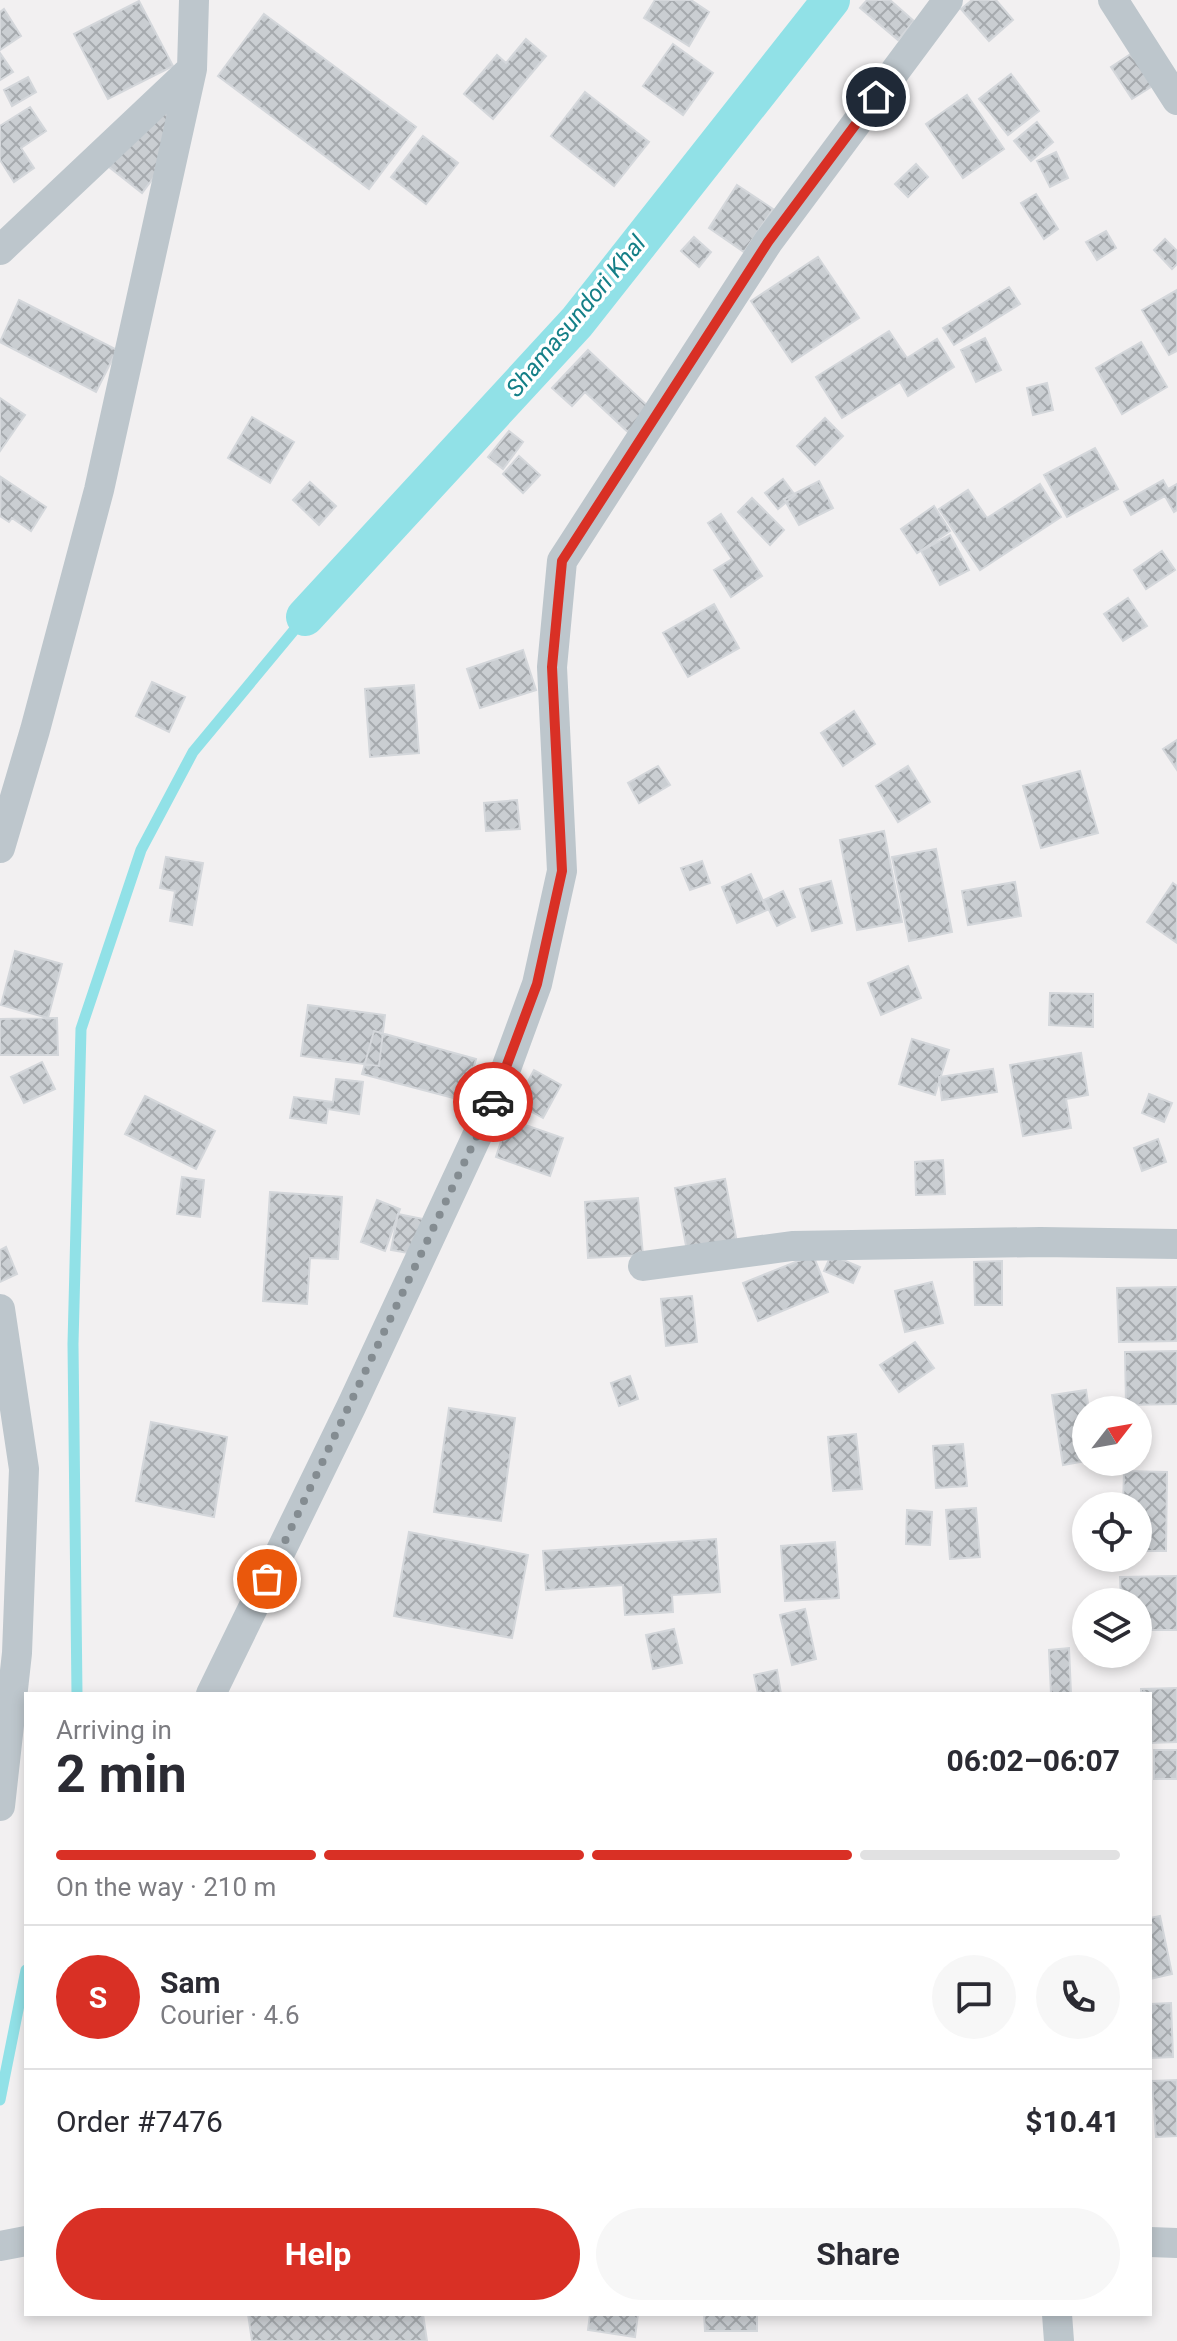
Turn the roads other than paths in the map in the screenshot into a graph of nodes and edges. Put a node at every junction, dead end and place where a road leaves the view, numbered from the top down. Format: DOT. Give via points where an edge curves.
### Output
graph roads {
  1 [pos="194,0"];
  2 [pos="948,0"];
  3 [pos="1113,0"];
  4 [pos="192,69"];
  5 [pos="1177,100"];
  6 [pos="0,250"];
  7 [pos="0,848"];
  8 [pos="1177,1244"];
  9 [pos="643,1266"];
  10 [pos="0,1309"];
  11 [pos="12,1471"];
  12 [pos="212,1692"];
  13 [pos="0,1806"];
  14 [pos="24,2241"];
  15 [pos="1152,2242"];
  16 [pos="1177,2243"];
  17 [pos="0,2246"];
  18 [pos="1057,2316"];
  19 [pos="1059,2341"];
  1 -- 4 [label="street"];
  2 -- 12 [label="street" via="768,242 562,561 552,667 562,871 537,984 497,1093"];
  3 -- 5 [label="street"];
  4 -- 6 [label="street"];
  4 -- 7 [label="street" via="99,490"];
  8 -- 9 [label="street" via="792,1246"];
  10 -- 11 [label="street"];
  11 -- 13 [label="street" via="17,1653"];
  14 -- 17 [label="street"];
  15 -- 16 [label="street"];
  18 -- 19 [label="street"];
}
